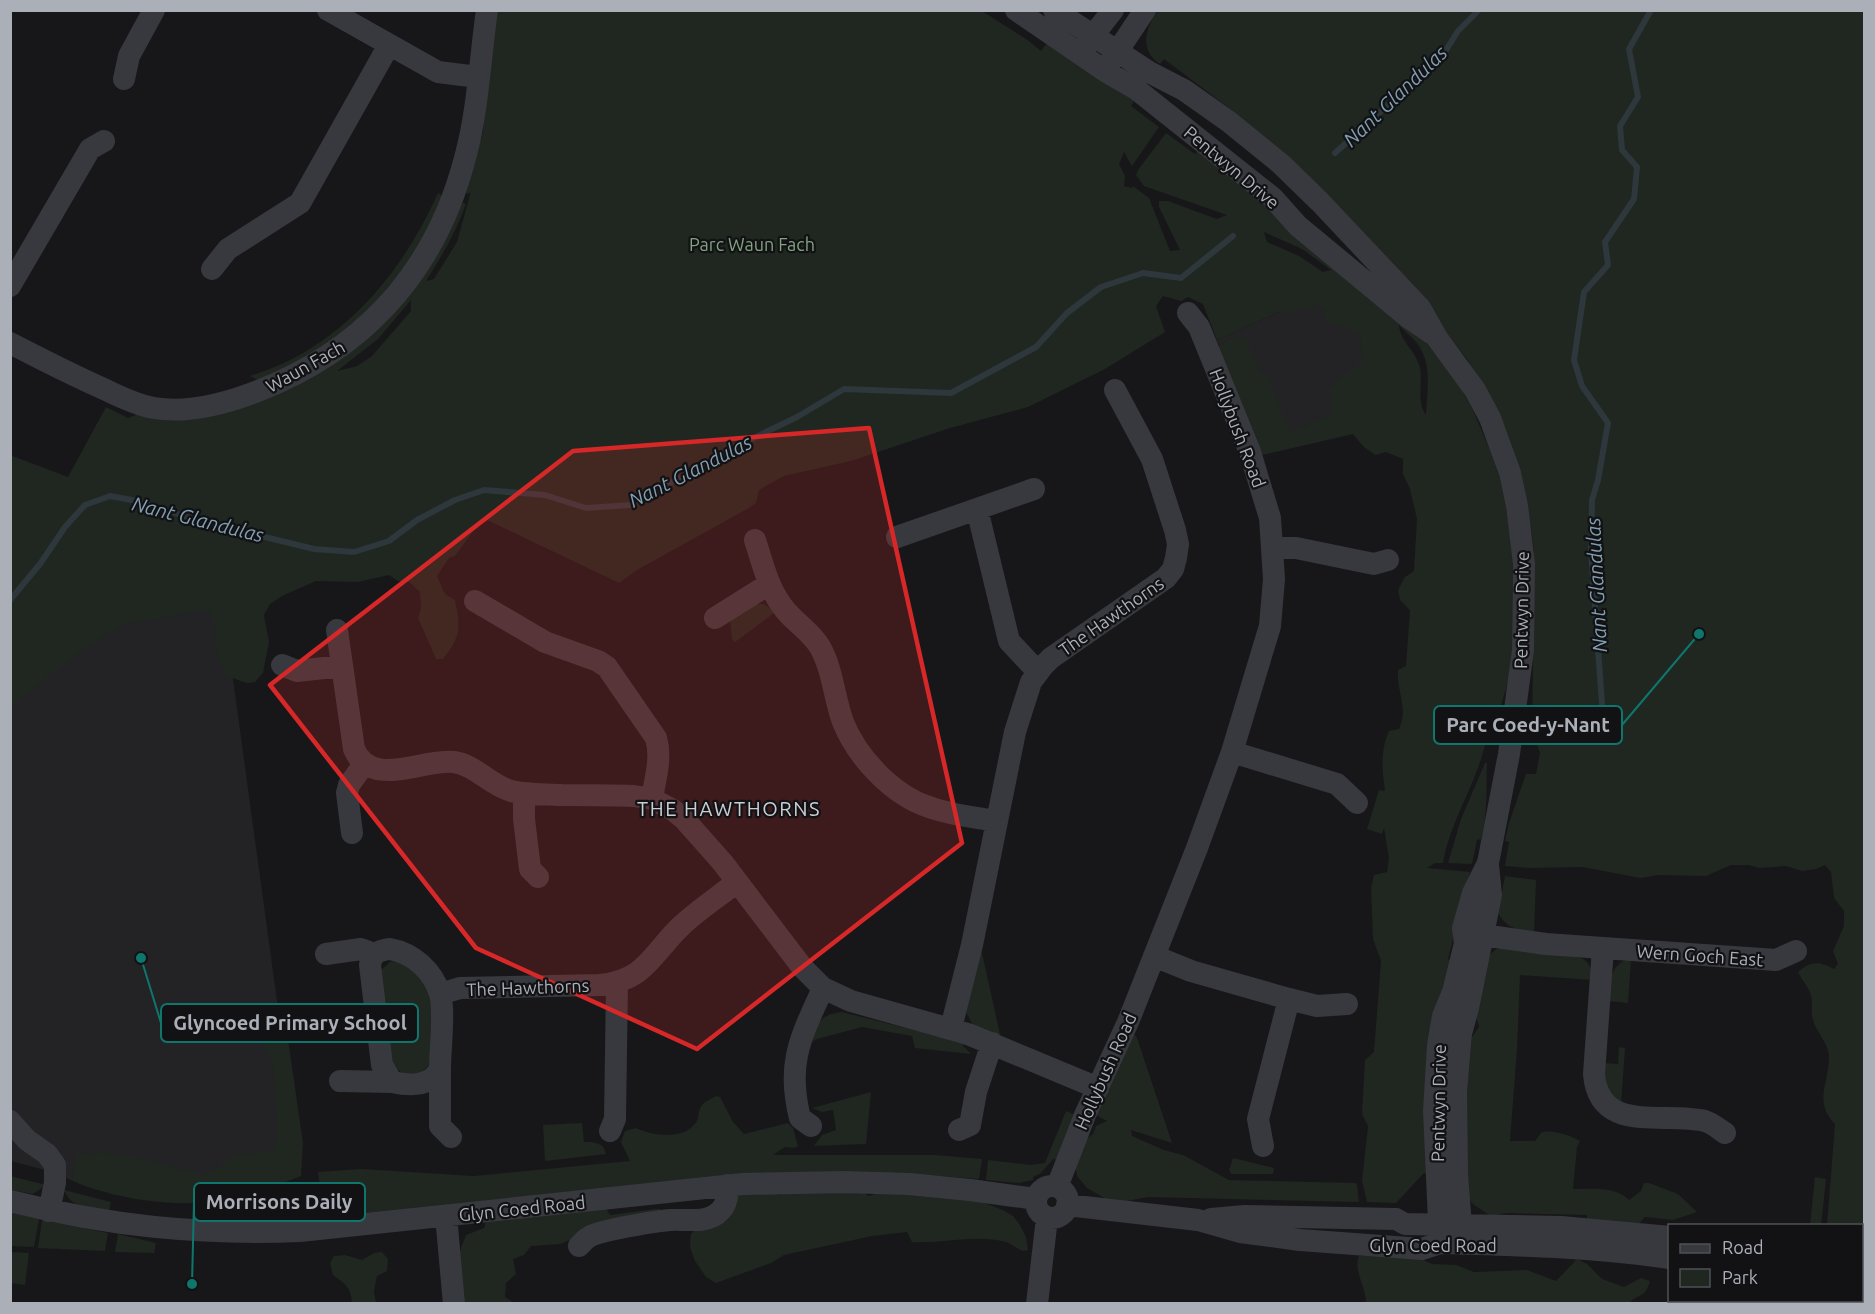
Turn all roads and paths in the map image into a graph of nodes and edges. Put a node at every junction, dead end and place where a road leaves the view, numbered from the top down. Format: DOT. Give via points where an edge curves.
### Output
graph roads {
  1 [pos="154,10"];
  2 [pos="328,10"];
  3 [pos="487,10"];
  4 [pos="1016,10"];
  5 [pos="1054,10"];
  6 [pos="1113,10"];
  7 [pos="1145,10"];
  8 [pos="1086,44"];
  9 [pos="389,45"];
  10 [pos="1117,52"];
  11 [pos="1105,71"];
  12 [pos="478,77"];
  13 [pos="124,79"];
  14 [pos="104,141"];
  15 [pos="212,269"];
  16 [pos="10,286"];
  17 [pos="1188,313"];
  18 [pos="1437,338"];
  19 [pos="10,343"];
  20 [pos="1115,390"];
  21 [pos="1034,489"];
  22 [pos="977,509"];
  23 [pos="897,537"];
  24 [pos="755,540"];
  25 [pos="1272,548"];
  26 [pos="1388,560"];
  27 [pos="769,584"];
  28 [pos="475,602"];
  29 [pos="715,618"];
  30 [pos="337,630"];
  31 [pos="282,664"];
  32 [pos="342,666"];
  33 [pos="1038,672"];
  34 [pos="1232,752"];
  35 [pos="364,764"];
  36 [pos="524,793"];
  37 [pos="652,799"];
  38 [pos="1357,803"];
  39 [pos="996,821"];
  40 [pos="352,833"];
  41 [pos="538,877"];
  42 [pos="737,882"];
  43 [pos="1473,942"];
  44 [pos="1603,948"];
  45 [pos="1796,951"];
  46 [pos="326,954"];
  47 [pos="374,954"];
  48 [pos="1154,956"];
  49 [pos="617,983"];
  50 [pos="823,988"];
  51 [pos="440,994"];
  52 [pos="1289,999"];
  53 [pos="1347,1004"];
  54 [pos="951,1028"];
  55 [pos="992,1044"];
  56 [pos="440,1068"];
  57 [pos="340,1081"];
  58 [pos="392,1082"];
  59 [pos="1098,1088"];
  60 [pos="10,1121"];
  61 [pos="811,1126"];
  62 [pos="959,1130"];
  63 [pos="610,1131"];
  64 [pos="1725,1133"];
  65 [pos="451,1137"];
  66 [pos="1263,1146"];
  67 [pos="728,1185"];
  68 [pos="1437,1188"];
  69 [pos="1062,1196"];
  70 [pos="10,1201"];
  71 [pos="1042,1208"];
  72 [pos="49,1211"];
  73 [pos="446,1216"];
  74 [pos="1396,1219"];
  75 [pos="1198,1220"];
  76 [pos="1450,1234"];
  77 [pos="1668,1237"];
  78 [pos="579,1246"];
  79 [pos="1668,1258"];
  80 [pos="454,1304"];
  81 [pos="1037,1304"];
  1 -- 13 [label="street" via="129,56"];
  2 -- 9 [label="street"];
  3 -- 12 [label="street, Waun Fach"];
  4 -- 8 [label="street, Pentwyn Drive"];
  5 -- 8 [label="street, Pentwyn Drive"];
  6 -- 8 [label="street"];
  7 -- 10 [label="street"];
  8 -- 10 [label="street, Pentwyn Drive"];
  8 -- 11 [label="street, Pentwyn Drive"];
  9 -- 12 [label="street" via="438,72"];
  9 -- 15 [label="street" via="300,202 228,249"];
  10 -- 11 [label="street"];
  10 -- 18 [label="street, Pentwyn Drive" via="1184,90 1281,164 1420,308"];
  11 -- 18 [label="street, Pentwyn Drive" via="1136,89 1204,142 1273,198 1298,226"];
  12 -- 19 [label="street, Waun Fach" via="465,158 439,229 389,304 353,339 317,363 259,391 170,410 120,397"];
  14 -- 16 [label="street" via="90,149"];
  17 -- 25 [label="street, Hollybush Road" via="1199,327 1250,452 1270,518"];
  18 -- 43 [label="street, Pentwyn Drive" via="1475,390 1501,446 1517,506 1524,564 1518,694 1488,863 1491,895"];
  20 -- 33 [label="street, The Hawthorns" via="1152,459 1178,544 1173,569 1166,578 1051,658"];
  21 -- 22 [label="street"];
  22 -- 23 [label="street"];
  22 -- 33 [label="street" via="1009,641"];
  24 -- 27 [label="street"];
  25 -- 26 [label="street" via="1296,548 1374,564"];
  25 -- 34 [label="street, Hollybush Road" via="1270,626"];
  27 -- 29 [label="street"];
  27 -- 39 [label="street" via="782,606 821,649 844,723 871,766 895,788 929,807"];
  28 -- 37 [label="street" via="545,642 607,667 656,738 659,748"];
  30 -- 32 [label="street"];
  31 -- 32 [label="street" via="297,671"];
  32 -- 35 [label="street" via="354,749"];
  33 -- 39 [label="street, The Hawthorns" via="1025,697 1015,732"];
  34 -- 38 [label="street" via="1337,784"];
  34 -- 48 [label="street, Hollybush Road"];
  35 -- 36 [label="street" via="387,770 455,762 498,786"];
  35 -- 40 [label="street" via="347,793"];
  36 -- 37 [label="street"];
  36 -- 41 [label="street" via="530,869"];
  37 -- 42 [label="street" via="684,819"];
  39 -- 54 [label="street, The Hawthorns"];
  42 -- 49 [label="street, The Hawthorns" via="681,926 641,969"];
  42 -- 50 [label="street" via="802,968"];
  43 -- 44 [label="street, Wern Goch East" via="1490,936"];
  43 -- 68 [label="street, Pentwyn Drive" via="1443,1016 1438,1045 1434,1111"];
  43 -- 76 [label="street, Pentwyn Drive" via="1468,1008 1458,1054"];
  44 -- 45 [label="street, Wern Goch East" via="1776,960"];
  44 -- 64 [label="street" via="1594,1074 1602,1100 1617,1113 1707,1121"];
  46 -- 47 [label="street, The Hawthorns" via="361,949"];
  47 -- 51 [label="street, The Hawthorns" via="390,949 407,953 426,970"];
  47 -- 58 [label="street" via="370,965 381,1065"];
  48 -- 52 [label="street" via="1191,971"];
  48 -- 59 [label="street, Hollybush Road"];
  49 -- 51 [label="street, The Hawthorns" via="460,988"];
  49 -- 63 [label="street, The Hawthorns" via="615,1119"];
  50 -- 54 [label="street" via="851,1002"];
  50 -- 61 [label="street" via="794,1063 800,1118"];
  51 -- 56 [label="street, The Hawthorns"];
  52 -- 53 [label="street" via="1317,1006"];
  52 -- 66 [label="street" via="1258,1119"];
  54 -- 55 [label="street"];
  55 -- 59 [label="street"];
  55 -- 62 [label="street" via="970,1125"];
  56 -- 58 [label="street" via="422,1084"];
  56 -- 65 [label="street, The Hawthorns" via="440,1126"];
  57 -- 58 [label="street"];
  59 -- 69 [label="street, Hollybush Road" via="1068,1156"];
  60 -- 72 [label="street" via="55,1165"];
  67 -- 71 [label="street, Glyn Coed Road" via="909,1184 981,1191"];
  67 -- 73 [label="street, Glyn Coed Road"];
  67 -- 78 [label="street" via="724,1205 711,1217 614,1230 590,1236"];
  68 -- 74 [label="street, Glyn Coed Road" via="1428,1201"];
  68 -- 76 [label="street, Pentwyn Drive"];
  69 -- 71 [label="street" via="1063,1214 1059,1217"];
  69 -- 75 [label="street, Glyn Coed Road"];
  70 -- 72 [label="street, Glyn Coed Road"];
  71 -- 81 [label="street"];
  72 -- 73 [label="street, Glyn Coed Road" via="166,1230 218,1233 300,1231"];
  73 -- 80 [label="street"];
  74 -- 75 [label="street, Glyn Coed Road" via="1245,1216"];
  74 -- 76 [label="street, Glyn Coed Road"];
  75 -- 76 [label="street, Glyn Coed Road" via="1240,1232 1422,1249"];
  76 -- 77 [label="street, Glyn Coed Road" via="1561,1227"];
  76 -- 79 [label="street, Glyn Coed Road"];
}
